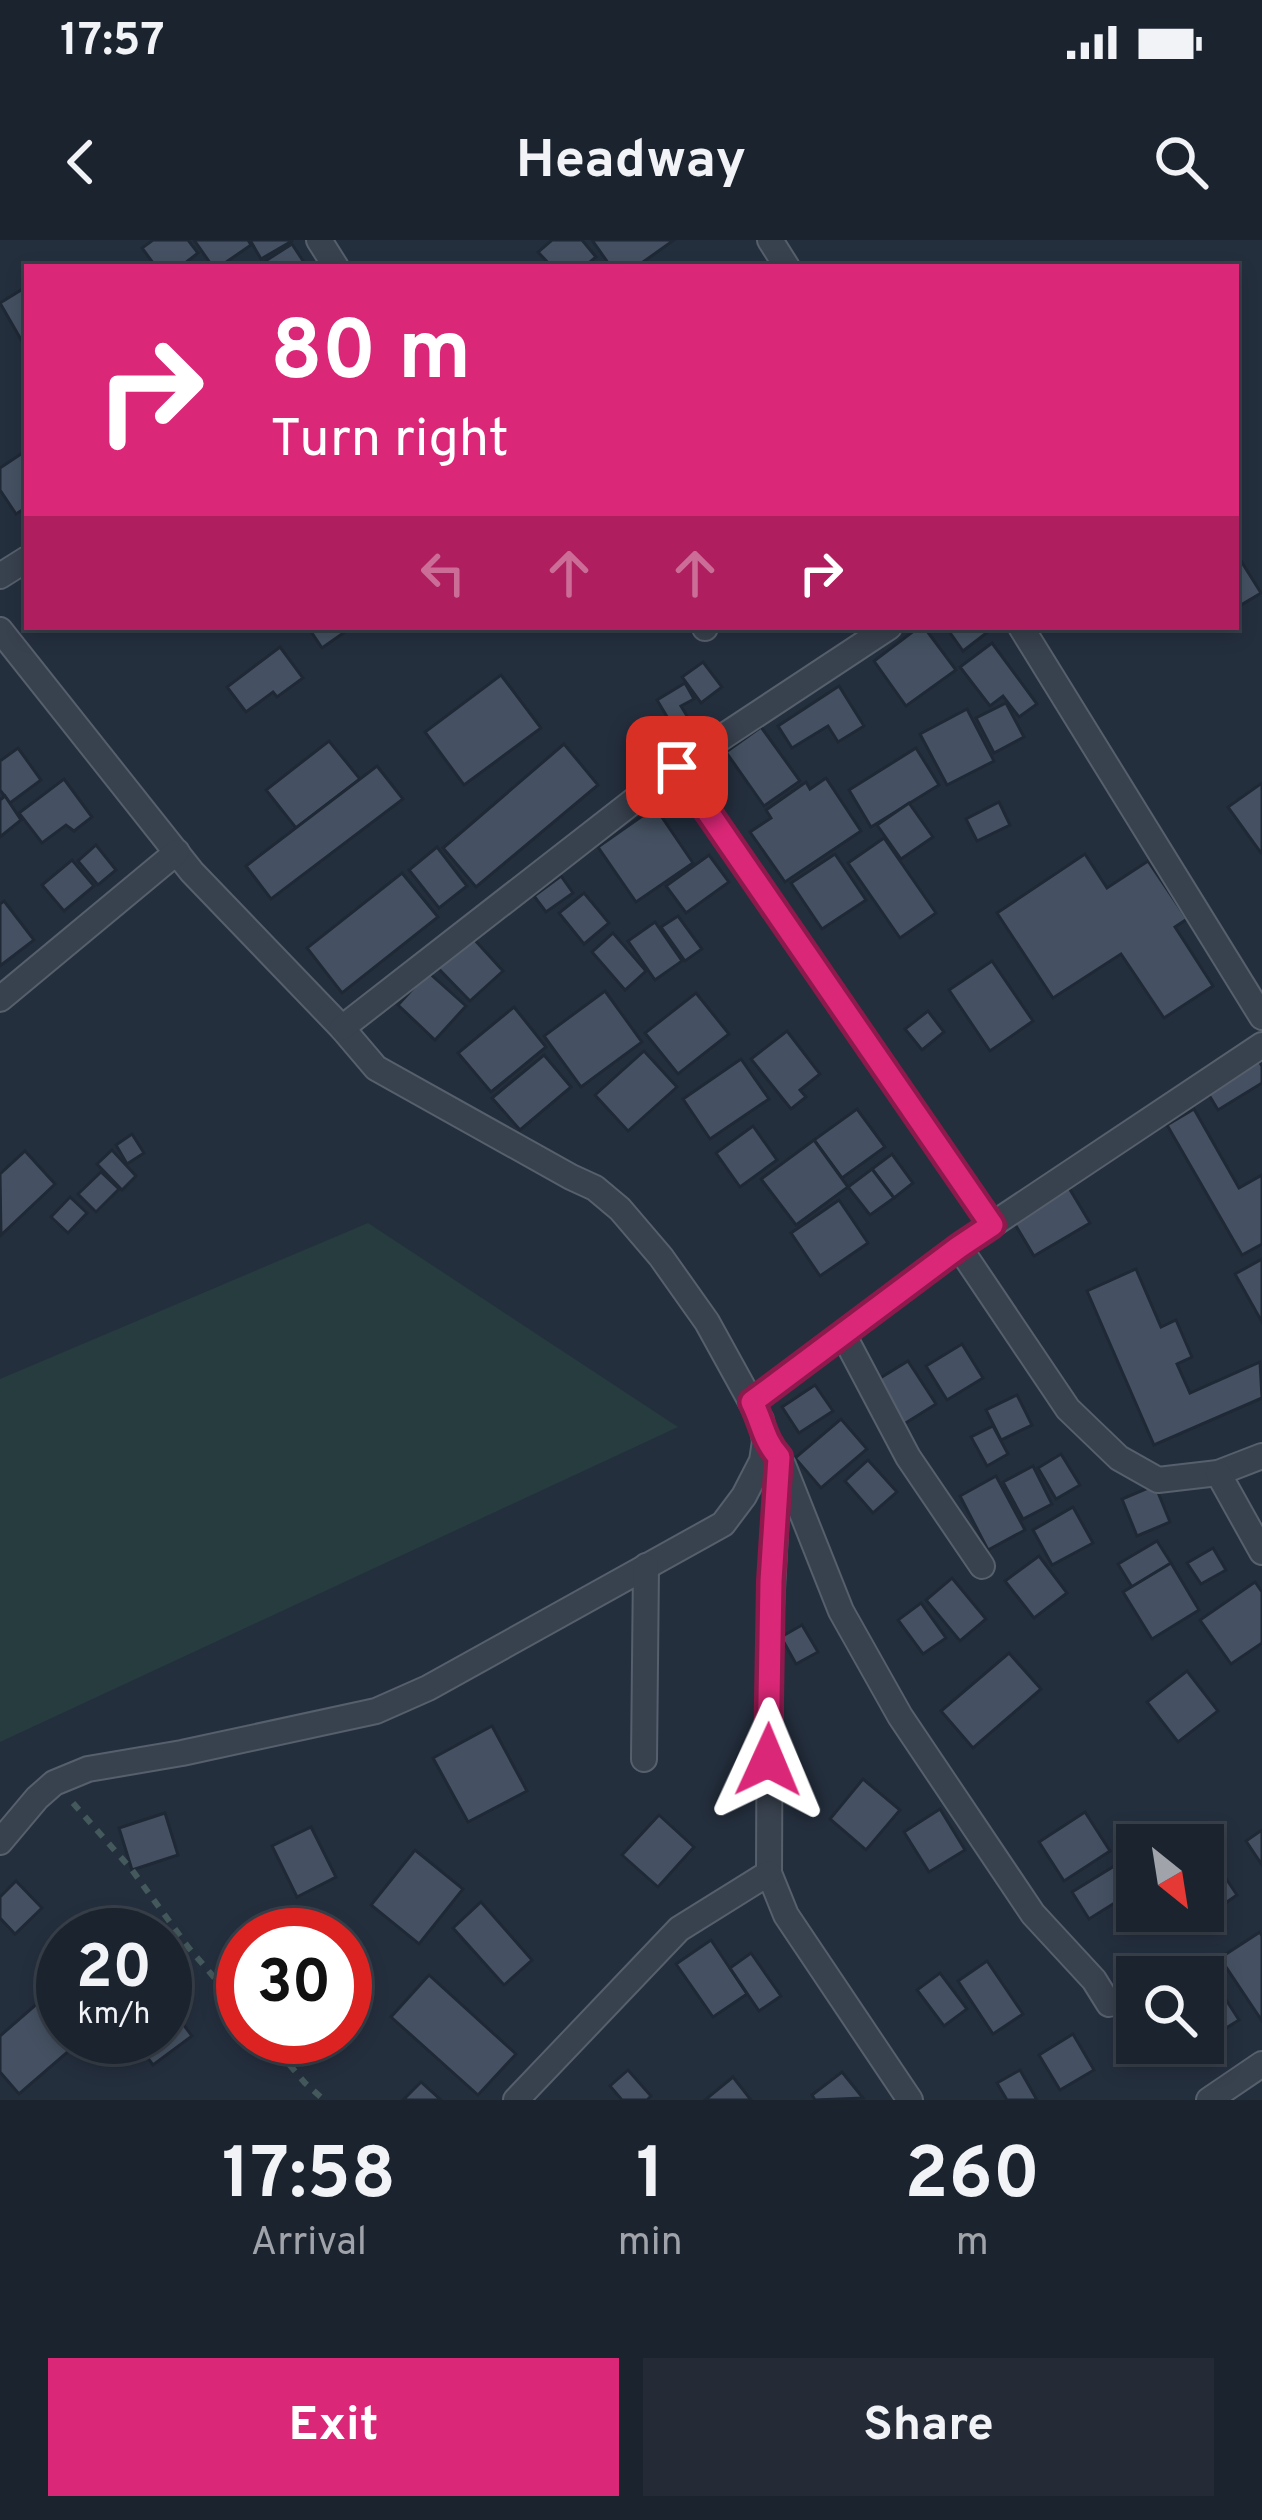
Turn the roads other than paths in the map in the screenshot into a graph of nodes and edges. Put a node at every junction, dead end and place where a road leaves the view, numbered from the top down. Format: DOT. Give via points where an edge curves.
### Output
graph roads {
  1 [pos="0,630"];
  2 [pos="884,630"];
  3 [pos="1023,630"];
  4 [pos="677,767"];
  5 [pos="176,852"];
  6 [pos="0,999"];
  7 [pos="1262,1017"];
  8 [pos="342,1028"];
  9 [pos="1262,1045"];
  10 [pos="992,1225"];
  11 [pos="959,1247"];
  12 [pos="843,1334"];
  13 [pos="752,1402"];
  14 [pos="772,1449"];
  15 [pos="1262,1456"];
  16 [pos="1218,1473"];
  17 [pos="1262,1552"];
  18 [pos="646,1566"];
  19 [pos="982,1566"];
  20 [pos="644,1759"];
  21 [pos="0,1842"];
  22 [pos="769,1873"];
  23 [pos="1109,2004"];
  24 [pos="1262,2064"];
  25 [pos="516,2100"];
  26 [pos="910,2100"];
  27 [pos="1209,2100"];
  1 -- 5 [label="street"];
  2 -- 4 [label="street"];
  3 -- 7 [label="street"];
  4 -- 8 [label="street"];
  4 -- 10 [label="street"];
  5 -- 6 [label="street"];
  5 -- 8 [label="street"];
  8 -- 13 [label="street" via="376,1068 620,1209 692,1299"];
  9 -- 10 [label="street"];
  10 -- 11 [label="street"];
  11 -- 12 [label="street"];
  11 -- 16 [label="street" via="1068,1409 1119,1458 1158,1480"];
  12 -- 13 [label="street"];
  12 -- 19 [label="street" via="908,1457"];
  13 -- 14 [label="street"];
  14 -- 18 [label="street" via="723,1524"];
  14 -- 22 [label="street"];
  14 -- 23 [label="street" via="842,1611 900,1716 1033,1914"];
  15 -- 16 [label="street"];
  16 -- 17 [label="street"];
  18 -- 20 [label="street"];
  18 -- 21 [label="street" via="376,1711 88,1769 54,1783"];
  22 -- 25 [label="street" via="679,1929"];
  22 -- 26 [label="street" via="786,1915"];
  24 -- 27 [label="street"];
}
